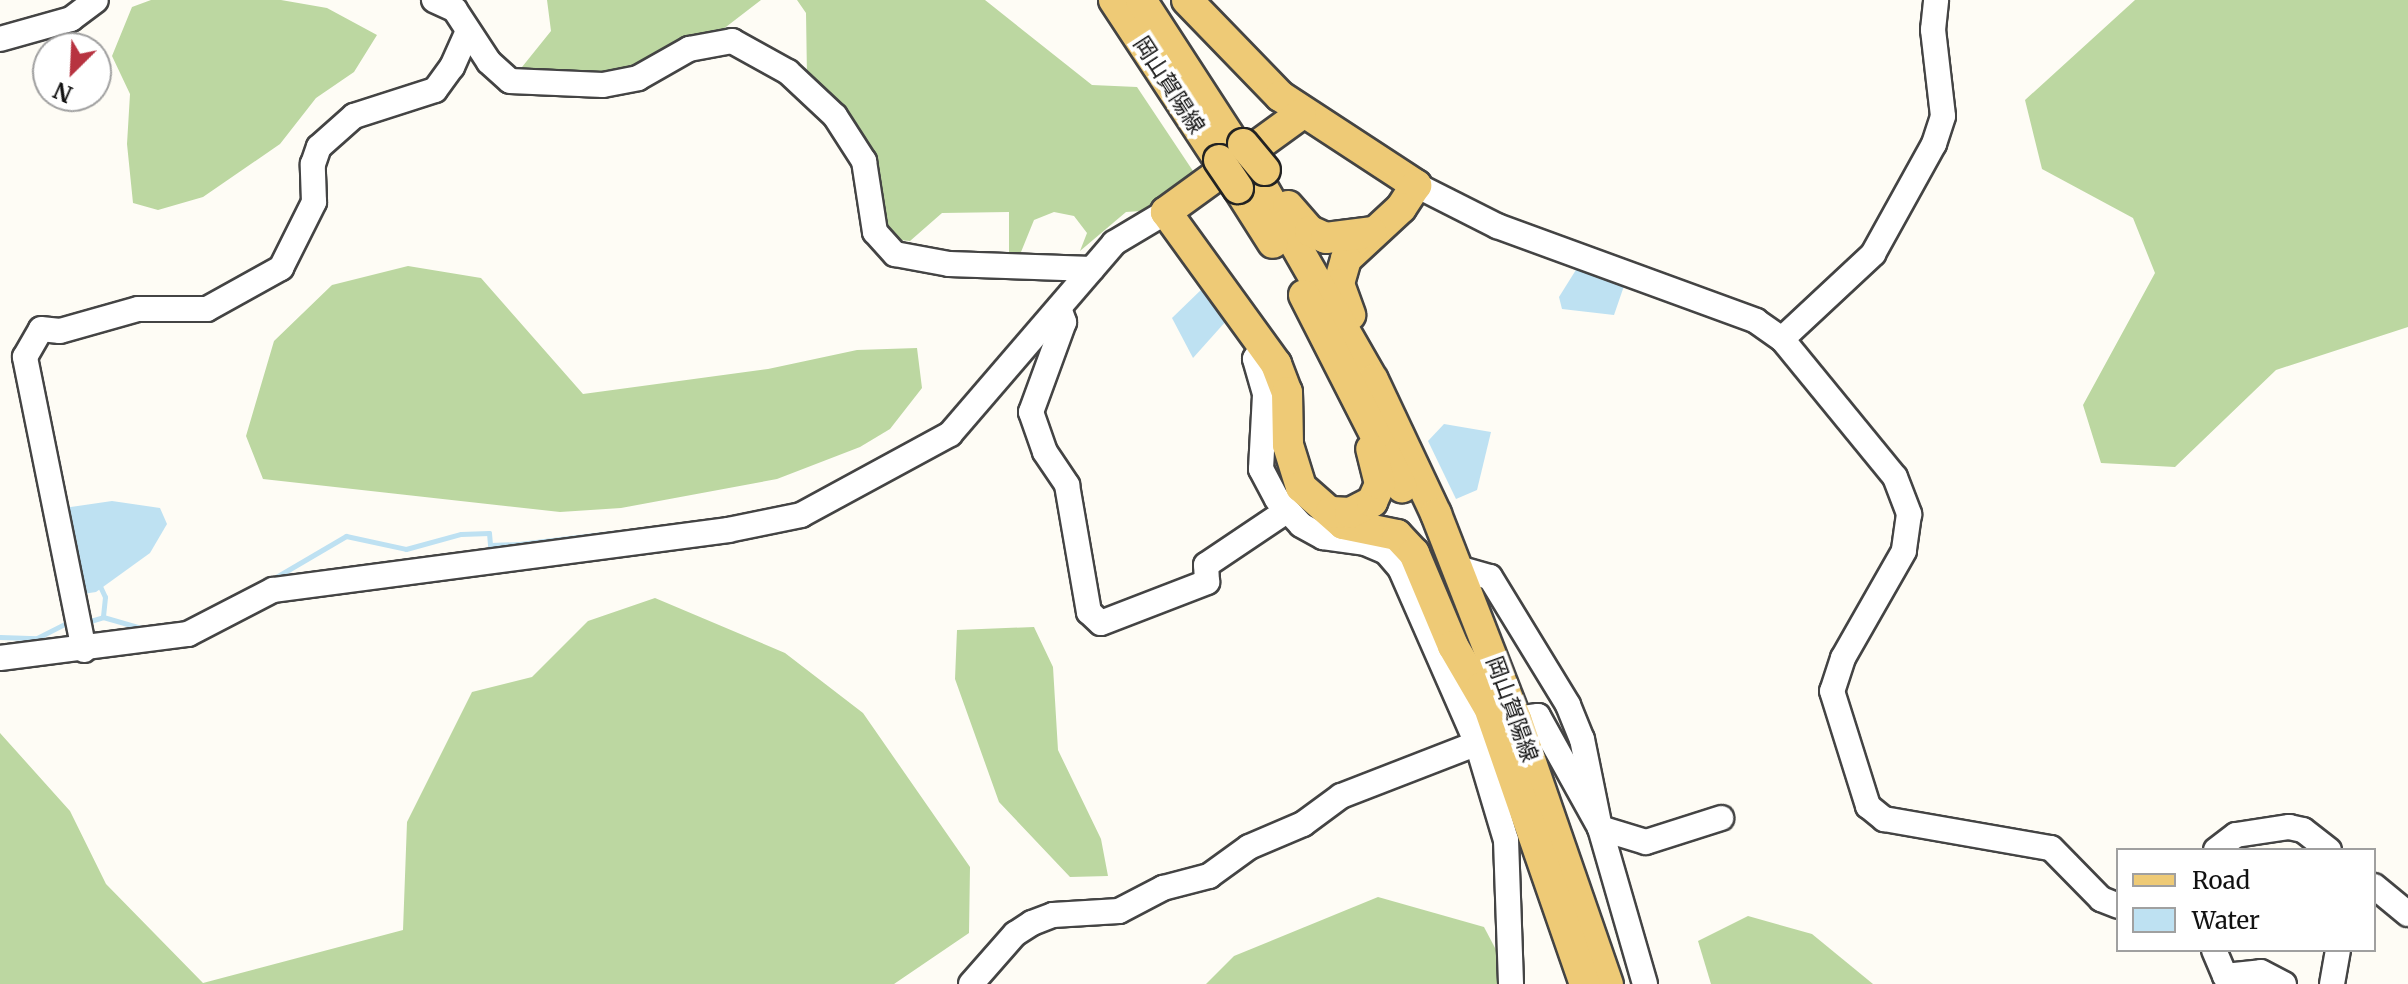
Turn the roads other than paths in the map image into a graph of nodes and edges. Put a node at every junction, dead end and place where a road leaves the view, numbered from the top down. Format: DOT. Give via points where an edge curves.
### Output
graph roads {
  1 [pos="96,0"];
  2 [pos="434,0"];
  3 [pos="1114,0"];
  4 [pos="1141,0"];
  5 [pos="1187,0"];
  6 [pos="1936,0"];
  7 [pos="468,31"];
  8 [pos="0,39"];
  9 [pos="1301,114"];
  10 [pos="1233,150"];
  11 [pos="1253,178"];
  12 [pos="1416,185"];
  13 [pos="1166,212"];
  14 [pos="1372,232"];
  15 [pos="1092,269"];
  16 [pos="1302,291"];
  17 [pos="1059,308"];
  18 [pos="1782,339"];
  19 [pos="1263,346"];
  20 [pos="1402,439"];
  21 [pos="1285,512"];
  22 [pos="1329,512"];
  23 [pos="1458,568"];
  24 [pos="84,650"];
  25 [pos="0,658"];
  26 [pos="1496,727"];
  27 [pos="1721,818"];
  28 [pos="1600,828"];
  29 [pos="2219,848"];
  30 [pos="2326,848"];
  31 [pos="2376,888"];
  32 [pos="2116,905"];
  33 [pos="2408,914"];
  34 [pos="2215,952"];
  35 [pos="2338,952"];
  36 [pos="971,984"];
  37 [pos="1511,984"];
  38 [pos="1585,984"];
  39 [pos="1608,984"];
  40 [pos="1645,984"];
  41 [pos="2284,984"];
  42 [pos="2332,984"];
  1 -- 8 [label="street" via="71,19"];
  2 -- 7 [label="street" via="455,10"];
  3 -- 10 [label="main road, 岡山賀陽線"];
  4 -- 10 [label="main road, 岡山賀陽線"];
  5 -- 9 [label="main road"];
  6 -- 18 [label="street" via="1933,30 1943,116 1934,144 1873,254"];
  7 -- 15 [label="street" via="510,81 603,85 638,78 689,49 732,41 788,72 844,128 864,161 875,232 895,254 949,264"];
  7 -- 24 [label="street" via="435,90 354,116 319,147 313,164 314,202 281,268 207,309 138,309 60,331 41,329 25,357"];
  9 -- 12 [label="main road"];
  9 -- 13 [label="main road"];
  10 -- 11 [label="main road, 岡山賀陽線"];
  11 -- 14 [label="main road, 岡山賀陽線" via="1310,231 1326,238"];
  11 -- 16 [label="main road, 岡山賀陽線"];
  11 -- 20 [label="main road, 岡山賀陽線" via="1345,327"];
  12 -- 14 [label="main road, 岡山賀陽線" via="1401,208"];
  12 -- 18 [label="street" via="1497,226 1756,321"];
  13 -- 15 [label="street" via="1114,243"];
  13 -- 19 [label="main road, 岡山賀陽線"];
  14 -- 20 [label="main road, 岡山賀陽線" via="1346,259 1339,284 1345,307 1400,414"];
  15 -- 17 [label="street"];
  16 -- 22 [label="main road, 岡山賀陽線" via="1312,333 1376,459 1380,484 1363,509"];
  16 -- 26 [label="main road, 岡山賀陽線" via="1418,523"];
  17 -- 21 [label="street" via="1064,322 1031,412 1045,452 1067,485 1089,612 1101,623 1207,582 1206,565"];
  17 -- 24 [label="street" via="950,434 801,515 728,530 273,590 188,634"];
  18 -- 32 [label="street" via="1895,477 1909,514 1904,551 1843,658 1832,691 1868,806 1884,819 2051,848 2101,899"];
  19 -- 21 [label="street" via="1255,359 1265,395 1261,469"];
  19 -- 22 [label="main road, 岡山賀陽線" via="1287,392 1292,466 1301,487"];
  20 -- 23 [label="main road, 岡山賀陽線"];
  21 -- 26 [label="street" via="1323,537 1386,552"];
  22 -- 26 [label="main road, 岡山賀陽線" via="1343,524 1397,535 1414,553 1453,646"];
  23 -- 26 [label="main road, 岡山賀陽線"];
  23 -- 28 [label="street" via="1490,577 1568,705 1582,739"];
  24 -- 25 [label="street"];
  26 -- 28 [label="street" via="1538,716"];
  26 -- 36 [label="street" via="1341,796 1303,824 1249,847 1209,876 1163,888 1119,911 1053,915 1032,923 1015,934"];
  26 -- 37 [label="street"];
  26 -- 38 [label="main road, 岡山賀陽線"];
  26 -- 39 [label="main road, 岡山賀陽線"];
  27 -- 28 [label="street" via="1646,842"];
  28 -- 40 [label="street"];
  29 -- 30 [label="street" via="2236,835 2289,827 2303,830"];
  31 -- 33 [label="street"];
  34 -- 41 [label="street" via="2225,976 2261,972"];
  35 -- 42 [label="street"];
}
